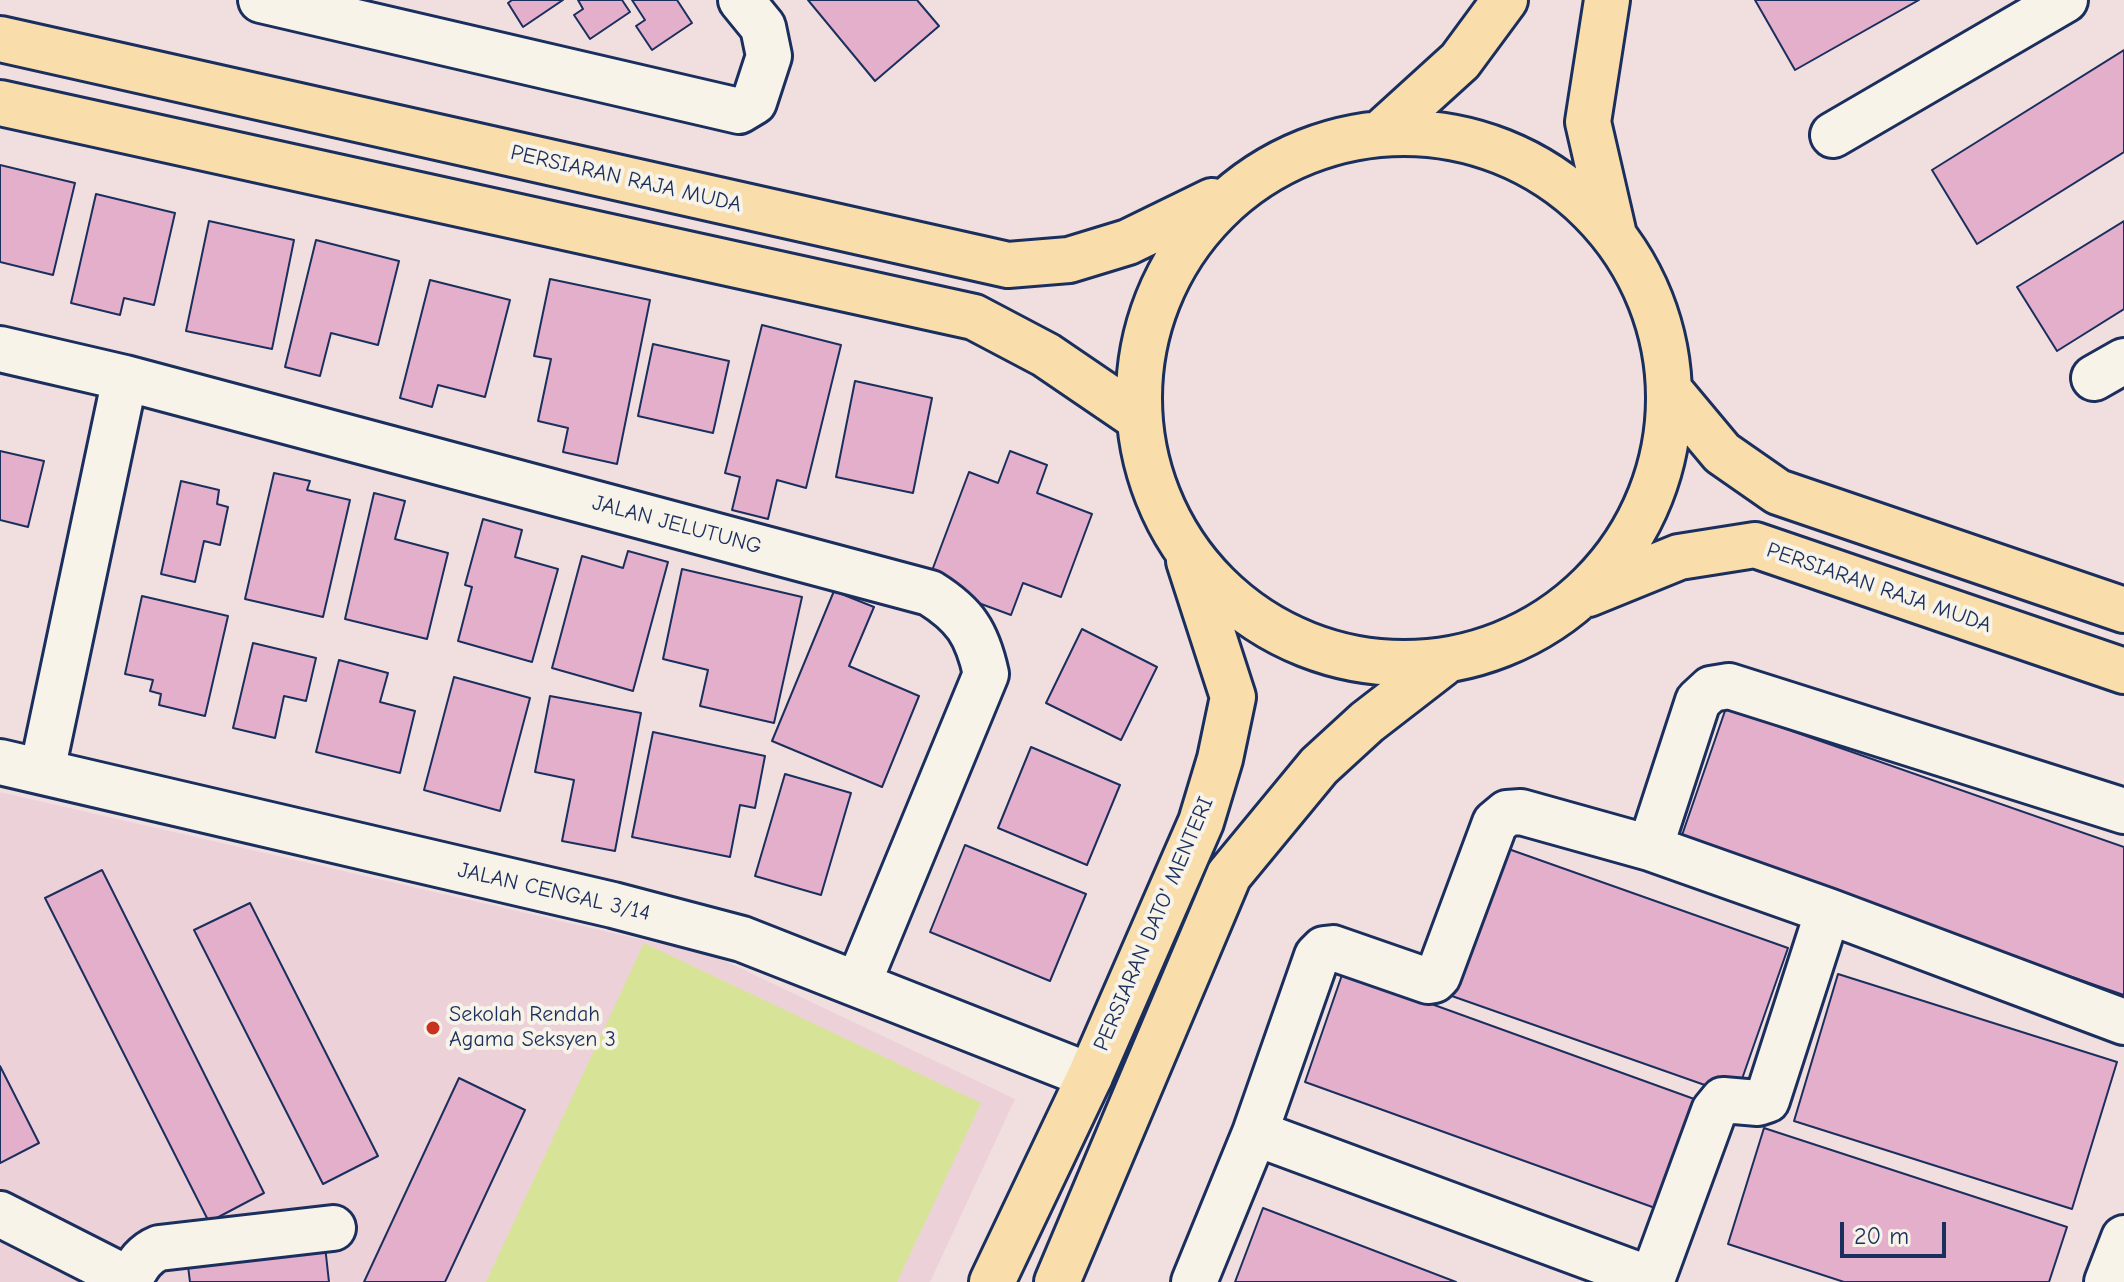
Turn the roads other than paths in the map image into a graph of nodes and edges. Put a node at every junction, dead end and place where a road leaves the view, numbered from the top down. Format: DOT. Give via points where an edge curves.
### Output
graph roads {
  1 [pos="261,0"];
  2 [pos="741,0"];
  3 [pos="1505,0"];
  4 [pos="1607,0"];
  5 [pos="2065,0"];
  6 [pos="0,39"];
  7 [pos="0,103"];
  8 [pos="1383,131"];
  9 [pos="1833,135"];
  10 [pos="1242,185"];
  11 [pos="1614,235"];
  12 [pos="0,349"];
  13 [pos="125,378"];
  14 [pos="1671,392"];
  15 [pos="1137,417"];
  16 [pos="1186,552"];
  17 [pos="1588,594"];
  18 [pos="2124,610"];
  19 [pos="1442,664"];
  20 [pos="2124,671"];
  21 [pos="0,762"];
  22 [pos="42,771"];
  23 [pos="2124,811"];
  24 [pos="1650,848"];
  25 [pos="1828,911"];
  26 [pos="858,984"];
  27 [pos="2124,1022"];
  28 [pos="1090,1076"];
  29 [pos="1255,1133"];
  30 [pos="0,1214"];
  31 [pos="333,1228"];
  32 [pos="2124,1238"];
  33 [pos="129,1281"];
  34 [pos="1652,1281"];
  35 [pos="992,1282"];
  36 [pos="1057,1282"];
  37 [pos="1194,1282"];
  38 [pos="2107,1282"];
  1 -- 2 [label="street" via="739,111 754,102 769,56 763,27"];
  3 -- 8 [label="main road" via="1460,61"];
  4 -- 11 [label="main road" via="1588,122"];
  5 -- 9 [label="street"];
  6 -- 10 [label="main road, PERSIARAN RAJA MUDA" via="1008,265 1069,260 1128,242"];
  7 -- 15 [label="main road" via="974,317 1046,355"];
  8 -- 10 [label="main road, PERSIARAN RAJA MUDA" via="1309,148"];
  8 -- 11 [label="main road" via="1470,139 1550,174"];
  10 -- 15 [label="main road" via="1182,248 1146,329"];
  11 -- 14 [label="main road" via="1655,309"];
  12 -- 13 [label="street, JALAN JELUTUNG"];
  13 -- 22 [label="street"];
  13 -- 26 [label="street, JALAN JELUTUNG" via="930,593 951,607 968,624 986,674"];
  14 -- 17 [label="main road" via="1651,502"];
  14 -- 18 [label="main road" via="1722,453 1778,492"];
  15 -- 16 [label="main road" via="1153,488"];
  16 -- 19 [label="main road" via="1256,621 1269,627 1345,660"];
  16 -- 28 [label="main road, PERSIARAN DATO' MENTERI" via="1233,697 1201,822"];
  17 -- 19 [label="main road" via="1521,641"];
  17 -- 20 [label="main road, PERSIARAN RAJA MUDA" via="1679,557 1755,545"];
  19 -- 36 [label="main road" via="1319,766 1229,875"];
  21 -- 22 [label="street, JALAN CENGAL 3/14"];
  22 -- 26 [label="street, JALAN CENGAL 3/14" via="613,905 742,939"];
  23 -- 24 [label="street" via="1729,686 1711,689 1698,701"];
  24 -- 25 [label="street"];
  24 -- 29 [label="street" via="1521,812 1507,813 1495,823 1434,980 1333,948 1317,956"];
  25 -- 27 [label="street"];
  25 -- 34 [label="street" via="1767,1100 1723,1100 1714,1111"];
  26 -- 28 [label="street, JALAN CENGAL 3/14"];
  28 -- 35 [label="main road, PERSIARAN DATO' MENTERI"];
  29 -- 34 [label="street"];
  29 -- 37 [label="street"];
  30 -- 33 [label="street"];
  31 -- 33 [label="street" via="159,1248 140,1260"];
  32 -- 38 [label="street"];
}
